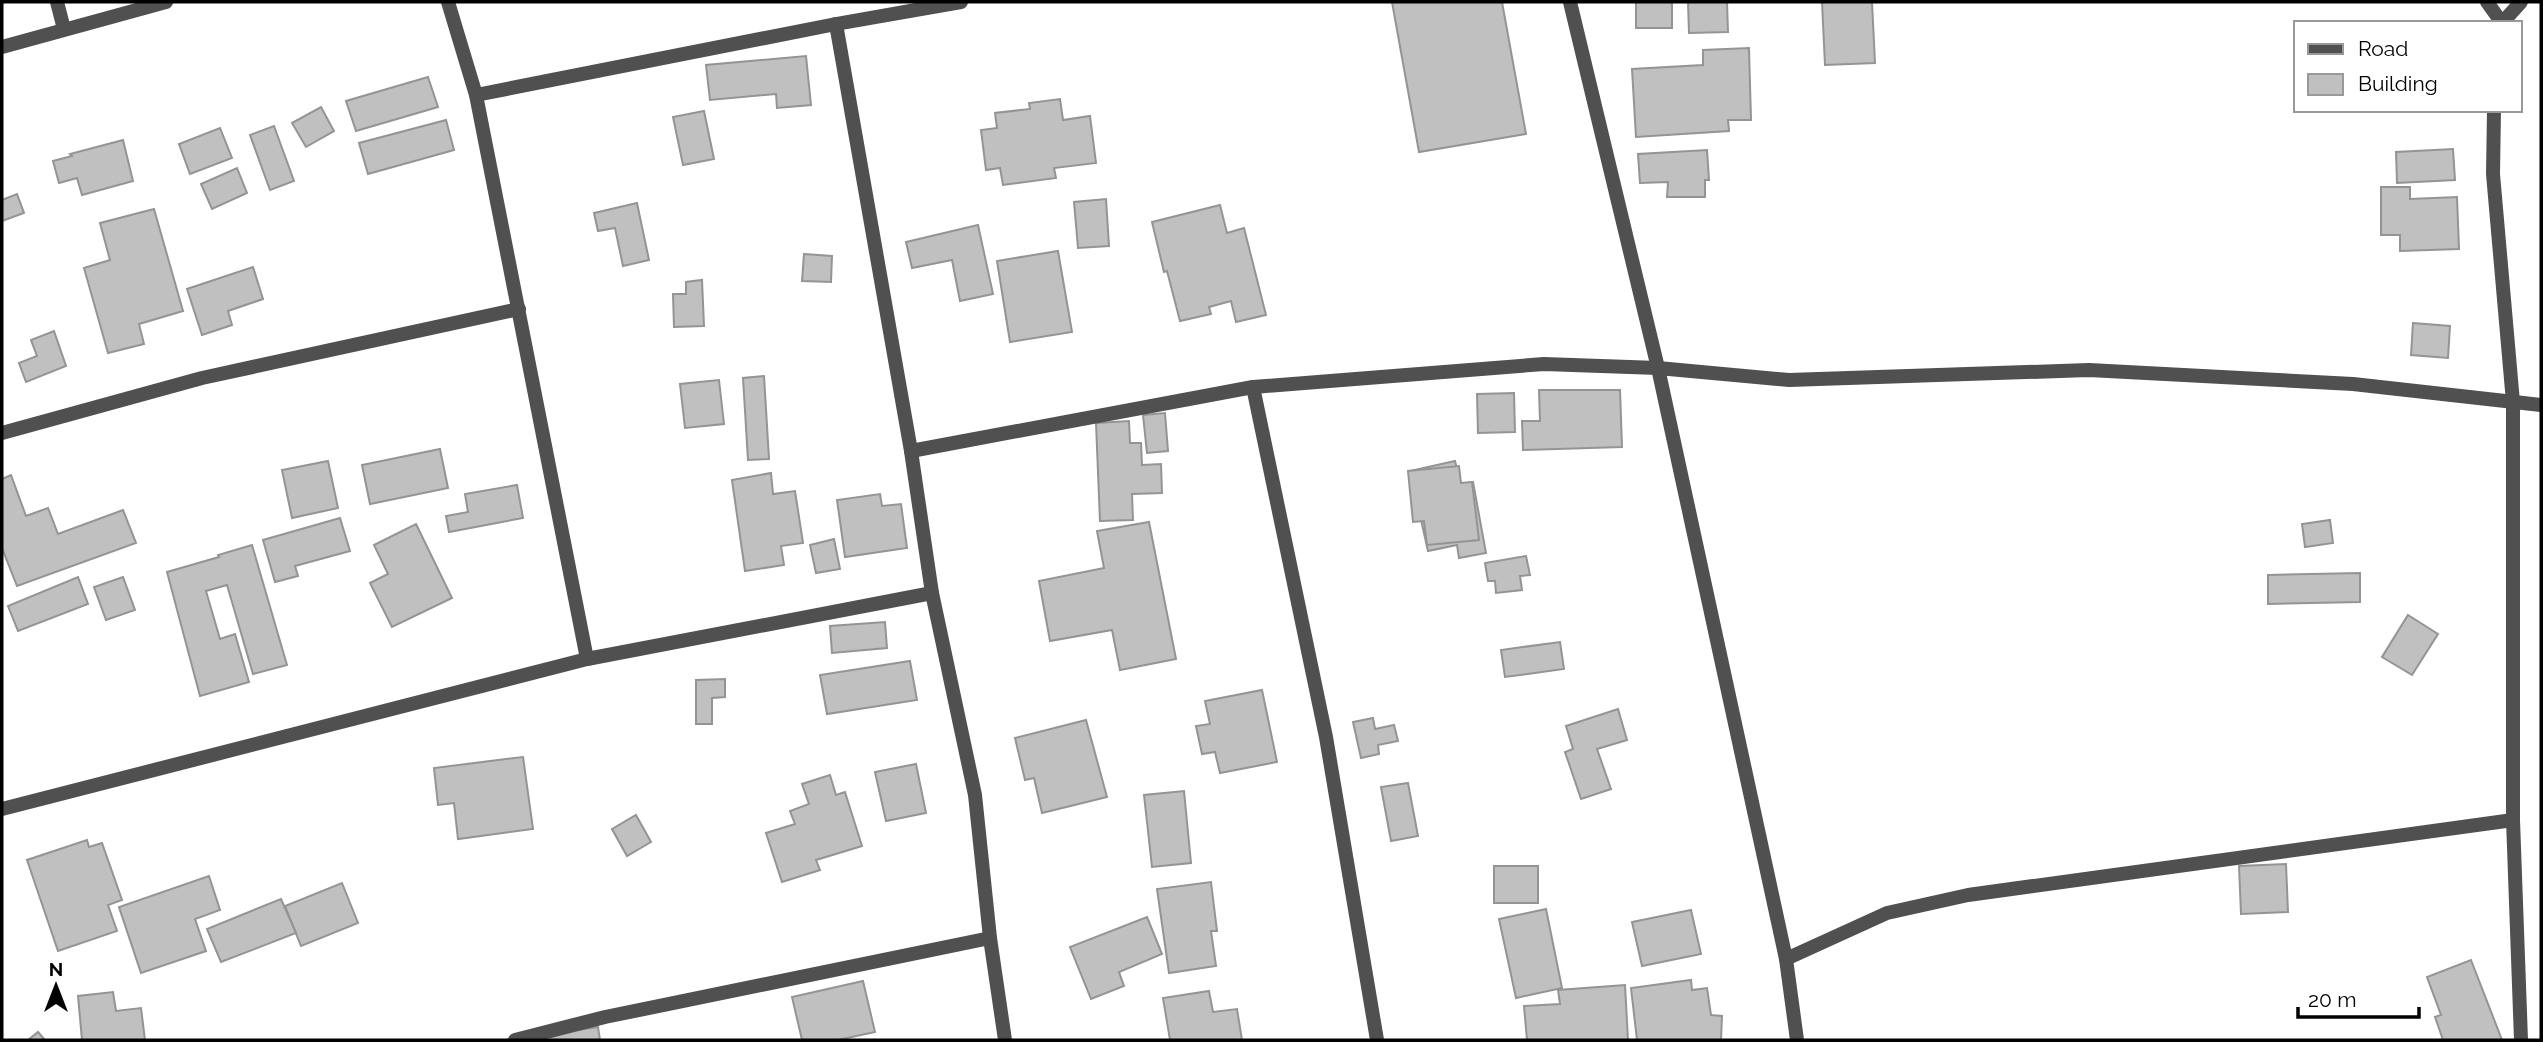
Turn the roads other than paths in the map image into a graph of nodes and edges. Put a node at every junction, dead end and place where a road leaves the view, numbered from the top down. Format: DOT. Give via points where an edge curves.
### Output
graph roads {
  1 [pos="57,2"];
  2 [pos="166,2"];
  3 [pos="449,2"];
  4 [pos="961,2"];
  5 [pos="1570,2"];
  6 [pos="2487,2"];
  7 [pos="2521,2"];
  8 [pos="2501,21"];
  9 [pos="2504,21"];
  10 [pos="836,24"];
  11 [pos="64,29"];
  12 [pos="2,47"];
  13 [pos="476,95"];
  14 [pos="2494,112"];
  15 [pos="519,309"];
  16 [pos="1658,368"];
  17 [pos="1253,387"];
  18 [pos="2513,402"];
  19 [pos="2541,405"];
  20 [pos="2,433"];
  21 [pos="911,451"];
  22 [pos="932,593"];
  23 [pos="587,659"];
  24 [pos="2,809"];
  25 [pos="2513,820"];
  26 [pos="990,938"];
  27 [pos="1786,959"];
  28 [pos="515,1040"];
  29 [pos="1005,1040"];
  30 [pos="1377,1040"];
  31 [pos="1797,1040"];
  32 [pos="2521,1040"];
  1 -- 11 [label="street"];
  2 -- 11 [label="street"];
  3 -- 13 [label="street"];
  4 -- 10 [label="street"];
  5 -- 16 [label="street"];
  6 -- 8 [label="street"];
  7 -- 9 [label="street"];
  10 -- 13 [label="street"];
  10 -- 21 [label="street"];
  11 -- 12 [label="street"];
  13 -- 15 [label="street"];
  14 -- 18 [label="street" via="2493,174"];
  15 -- 20 [label="street" via="202,378"];
  15 -- 23 [label="street"];
  16 -- 17 [label="street" via="1544,364"];
  16 -- 18 [label="street" via="1789,380 2089,370 2353,384"];
  16 -- 27 [label="street"];
  17 -- 21 [label="street"];
  17 -- 30 [label="street" via="1326,737"];
  18 -- 19 [label="street"];
  18 -- 25 [label="street"];
  21 -- 22 [label="street"];
  22 -- 23 [label="street"];
  22 -- 26 [label="street" via="975,795"];
  23 -- 24 [label="street"];
  25 -- 27 [label="street" via="1968,895 1887,913"];
  25 -- 32 [label="street"];
  26 -- 28 [label="street" via="605,1017"];
  26 -- 29 [label="street"];
  27 -- 31 [label="street"];
}
